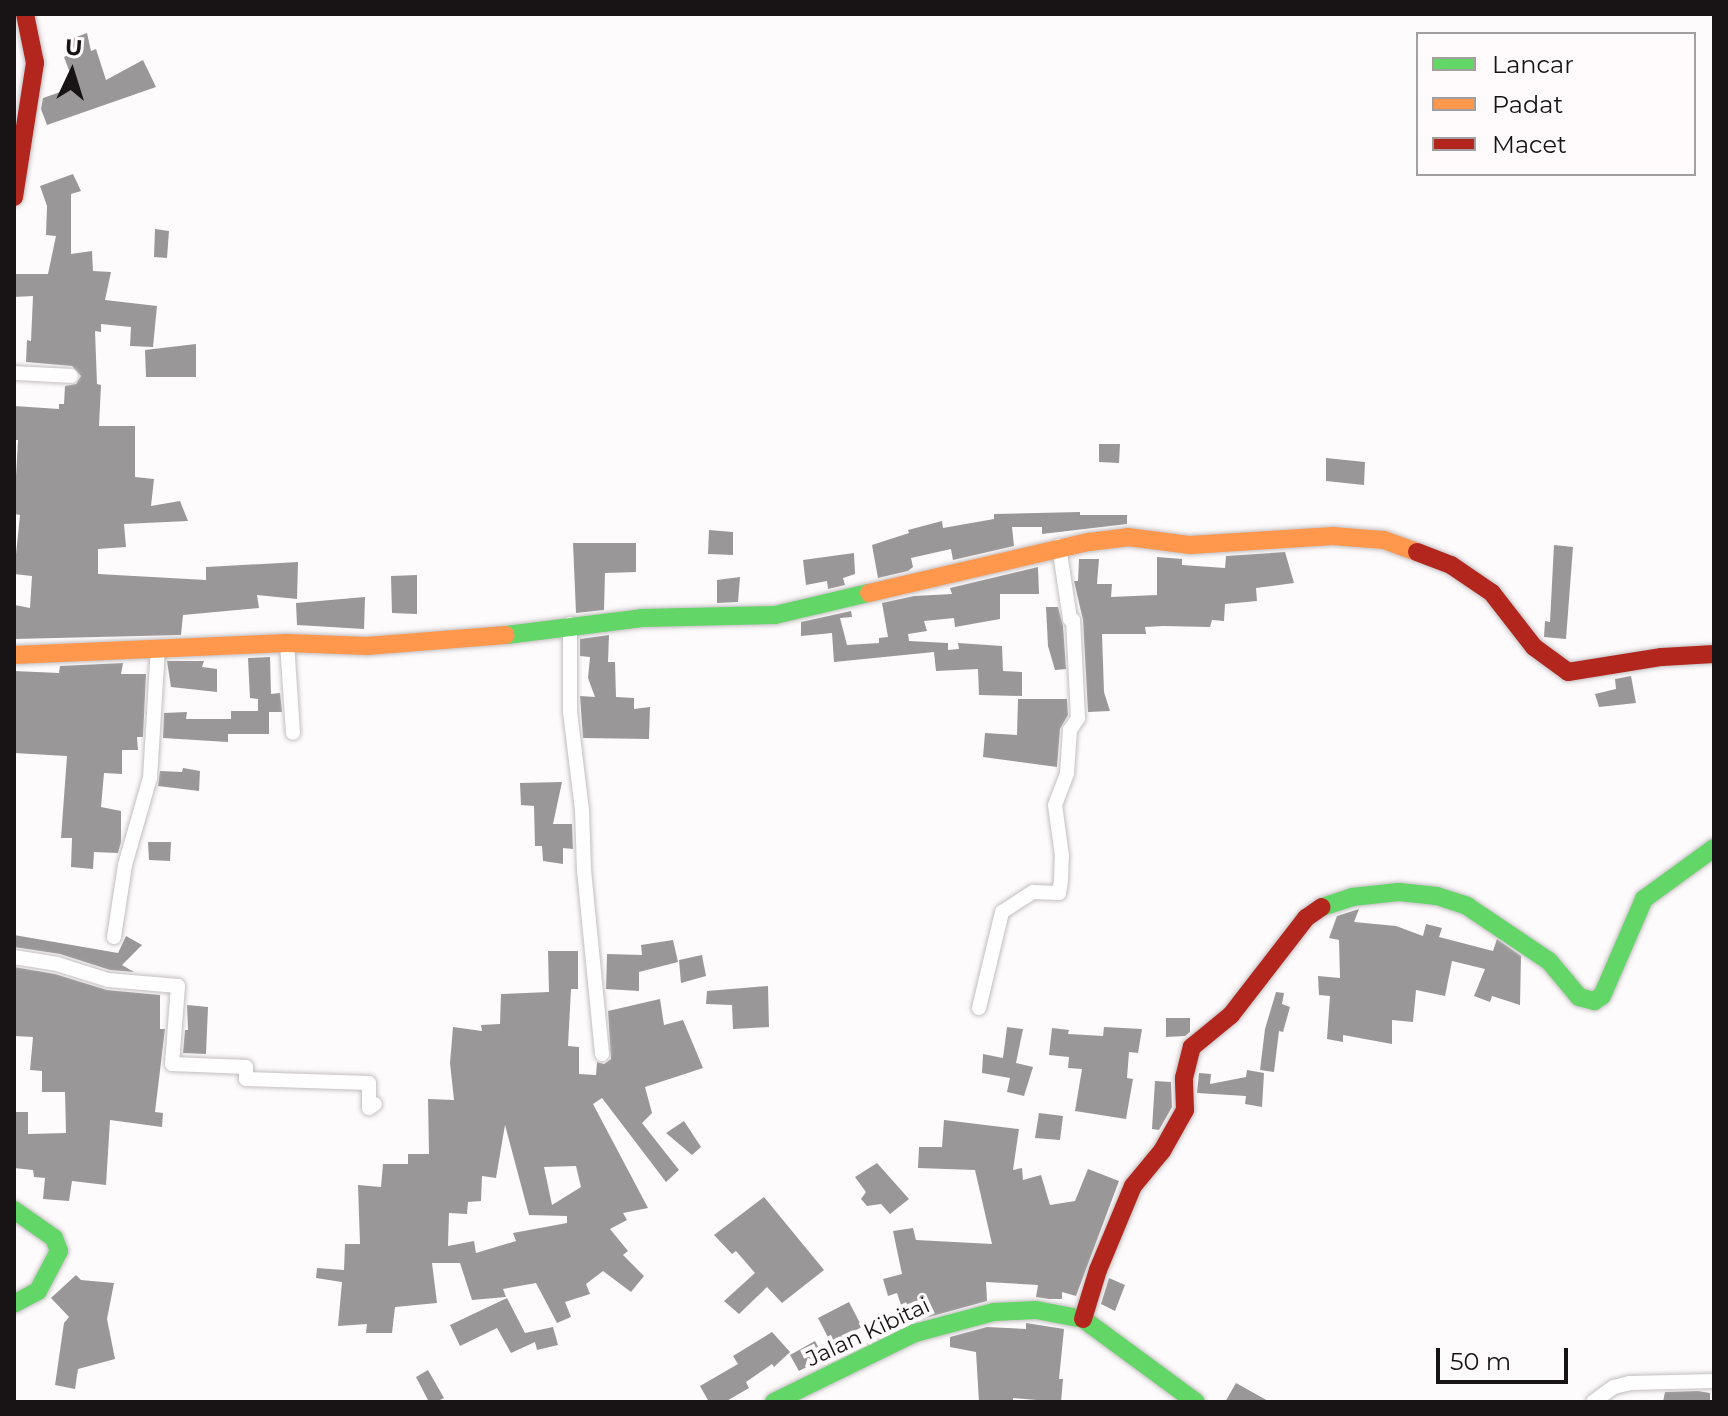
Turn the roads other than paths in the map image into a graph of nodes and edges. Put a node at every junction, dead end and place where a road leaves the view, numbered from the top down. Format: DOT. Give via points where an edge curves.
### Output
graph roads {
  1 [pos="25,14"];
  2 [pos="14,197"];
  3 [pos="14,373"];
  4 [pos="71,376"];
  5 [pos="1059,546"];
  6 [pos="570,624"];
  7 [pos="287,643"];
  8 [pos="158,649"];
  9 [pos="1714,654"];
  10 [pos="14,655"];
  11 [pos="293,733"];
  12 [pos="1714,848"];
  13 [pos="114,937"];
  14 [pos="14,957"];
  15 [pos="979,1008"];
  16 [pos="602,1054"];
  17 [pos="375,1104"];
  18 [pos="14,1210"];
  19 [pos="14,1304"];
  20 [pos="1083,1319"];
  21 [pos="1714,1381"];
  22 [pos="774,1402"];
  23 [pos="1196,1402"];
  24 [pos="1593,1402"];
  1 -- 2 [label="street" via="35,63"];
  3 -- 4 [label="street"];
  5 -- 6 [label="street" via="775,615"];
  5 -- 9 [label="street" via="1128,537 1190,545 1319,536 1384,540 1426,554 1476,581 1508,611 1534,647 1568,672"];
  5 -- 15 [label="street" via="1073,620 1078,718 1070,730 1067,773 1055,805 1062,856 1059,893 1033,892 1002,912"];
  6 -- 7 [label="street" via="468,640"];
  6 -- 16 [label="street" via="570,712"];
  7 -- 8 [label="street"];
  7 -- 11 [label="street"];
  8 -- 10 [label="street"];
  8 -- 13 [label="street" via="150,778 125,865"];
  12 -- 20 [label="street" via="1644,899 1602,996 1594,1001 1579,997 1549,961 1507,930 1467,906 1437,896 1399,892 1352,897 1306,918 1231,1015 1192,1047 1182,1094 1185,1110 1162,1151 1133,1186"];
  14 -- 17 [label="street" via="108,980 178,986 172,1064 246,1067 246,1079 369,1083 369,1108"];
  18 -- 19 [label="street" via="54,1238 59,1251 38,1291"];
  20 -- 22 [label="street, Jalan Kibitai" via="1036,1310 955,1319"];
  20 -- 23 [label="street, Jalan Kibitai"];
  21 -- 24 [label="street" via="1621,1385"];
}
